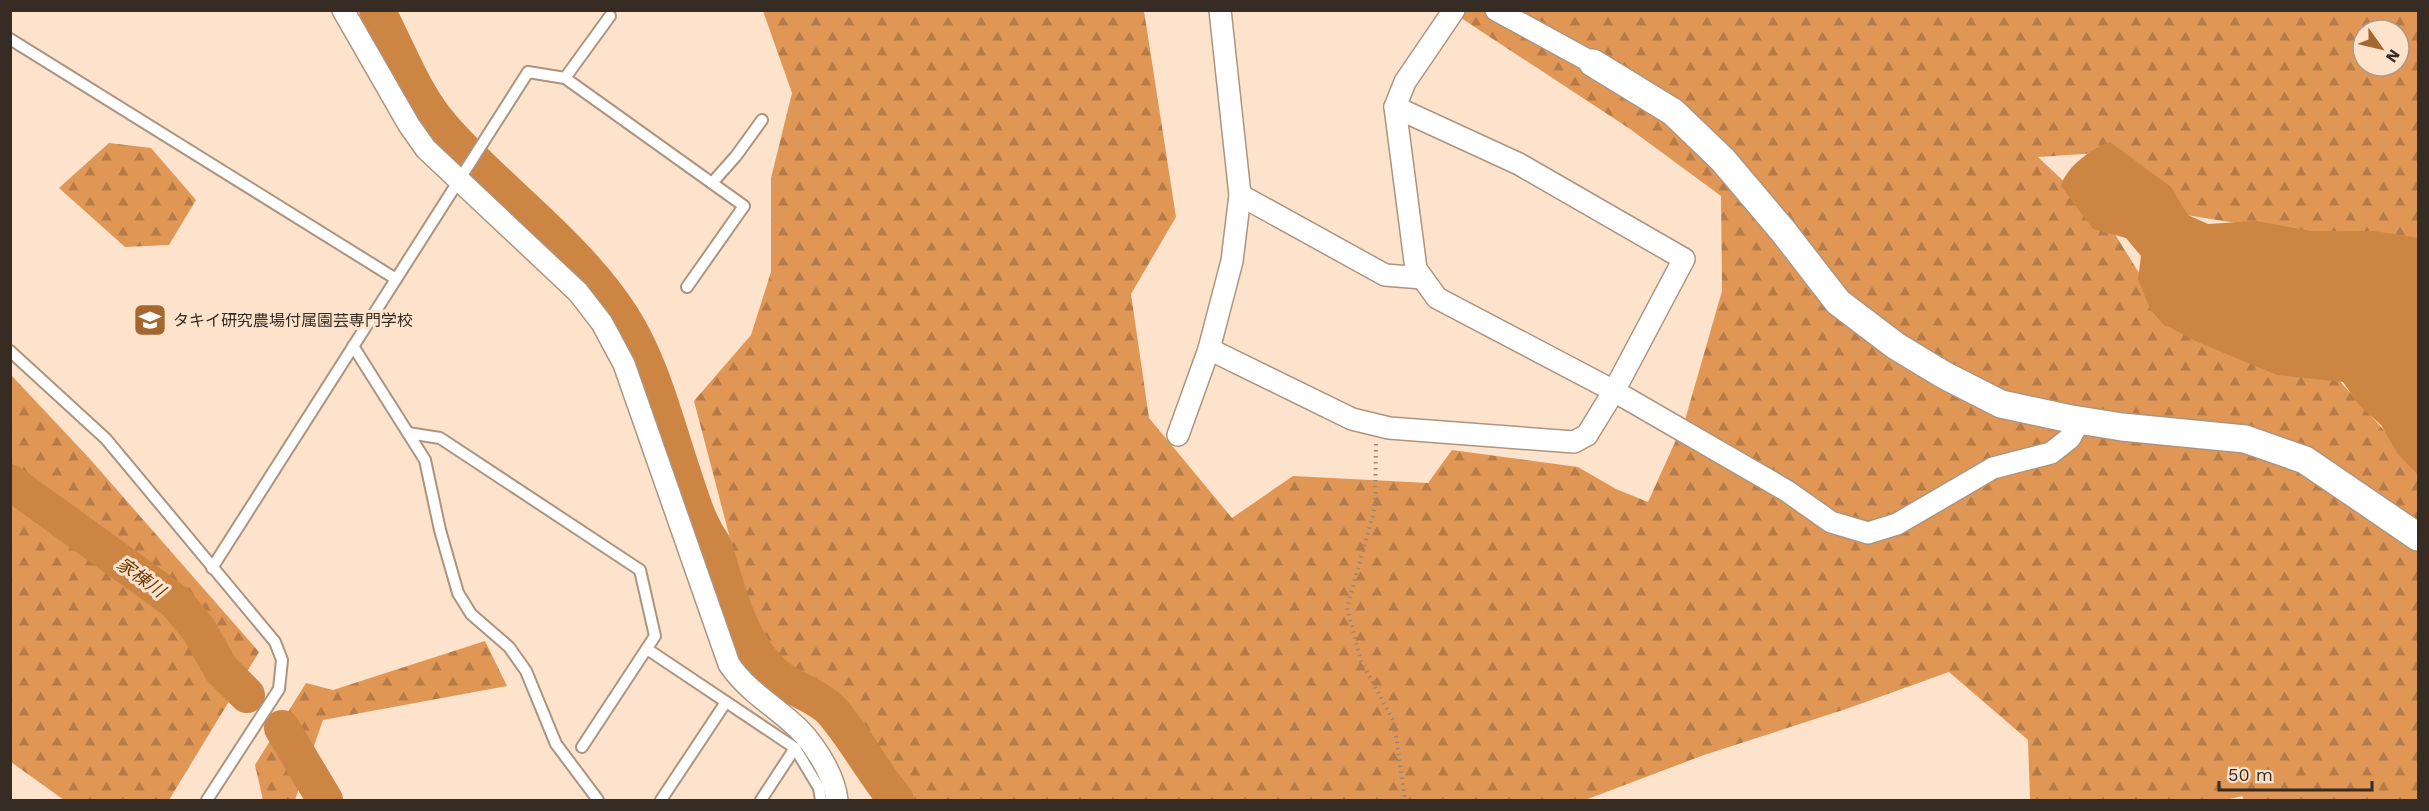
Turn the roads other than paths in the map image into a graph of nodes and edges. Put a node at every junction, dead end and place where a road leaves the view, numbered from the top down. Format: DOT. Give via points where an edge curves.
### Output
graph roads {
  1 [pos="343,10"];
  2 [pos="1220,10"];
  3 [pos="1454,10"];
  4 [pos="1496,10"];
  5 [pos="610,16"];
  6 [pos="10,39"];
  7 [pos="1593,63"];
  8 [pos="565,78"];
  9 [pos="1395,107"];
  10 [pos="762,120"];
  11 [pos="458,179"];
  12 [pos="712,183"];
  13 [pos="1240,195"];
  14 [pos="1422,278"];
  15 [pos="396,279"];
  16 [pos="687,287"];
  17 [pos="353,346"];
  18 [pos="1209,350"];
  19 [pos="10,351"];
  20 [pos="1614,392"];
  21 [pos="2080,420"];
  22 [pos="408,434"];
  23 [pos="1178,435"];
  24 [pos="2418,537"];
  25 [pos="212,568"];
  26 [pos="646,649"];
  27 [pos="726,702"];
  28 [pos="582,747"];
  29 [pos="795,748"];
  30 [pos="207,801"];
  31 [pos="598,801"];
  32 [pos="661,801"];
  33 [pos="761,801"];
  34 [pos="821,801"];
  35 [pos="837,801"];
  1 -- 11 [label="street" via="409,125 426,149"];
  2 -- 13 [label="street"];
  3 -- 9 [label="street" via="1405,82"];
  4 -- 7 [label="street"];
  5 -- 8 [label="lane"];
  6 -- 15 [label="lane"];
  7 -- 21 [label="street" via="1673,112 1723,160 1838,302 1896,346 2001,404"];
  8 -- 11 [label="lane" via="528,72"];
  8 -- 12 [label="lane"];
  9 -- 14 [label="street" via="1416,269"];
  9 -- 20 [label="street" via="1519,164 1684,259"];
  10 -- 12 [label="lane"];
  11 -- 15 [label="lane"];
  11 -- 35 [label="street" via="558,271 602,322 624,363 729,664 739,679 807,739 824,764"];
  12 -- 16 [label="lane" via="744,206"];
  13 -- 14 [label="street" via="1385,275"];
  13 -- 18 [label="street" via="1232,261"];
  14 -- 20 [label="street" via="1437,298"];
  15 -- 17 [label="lane"];
  17 -- 22 [label="lane"];
  17 -- 25 [label="lane"];
  18 -- 20 [label="street" via="1352,420 1389,428 1574,442 1587,435"];
  18 -- 23 [label="street"];
  19 -- 25 [label="lane" via="106,439"];
  20 -- 21 [label="street" via="1787,491 1831,522 1868,533 1897,525 1993,468 2051,453 2070,438"];
  21 -- 24 [label="street" via="2245,439 2305,460"];
  22 -- 26 [label="lane" via="440,438 640,570 655,636"];
  22 -- 31 [label="lane" via="425,460 458,593 471,614 509,647 526,671 556,744"];
  25 -- 30 [label="lane" via="275,642 283,674 279,689"];
  26 -- 27 [label="lane"];
  26 -- 28 [label="lane"];
  27 -- 29 [label="lane"];
  27 -- 32 [label="lane"];
  29 -- 33 [label="lane"];
  29 -- 34 [label="lane" via="819,788"];
}
